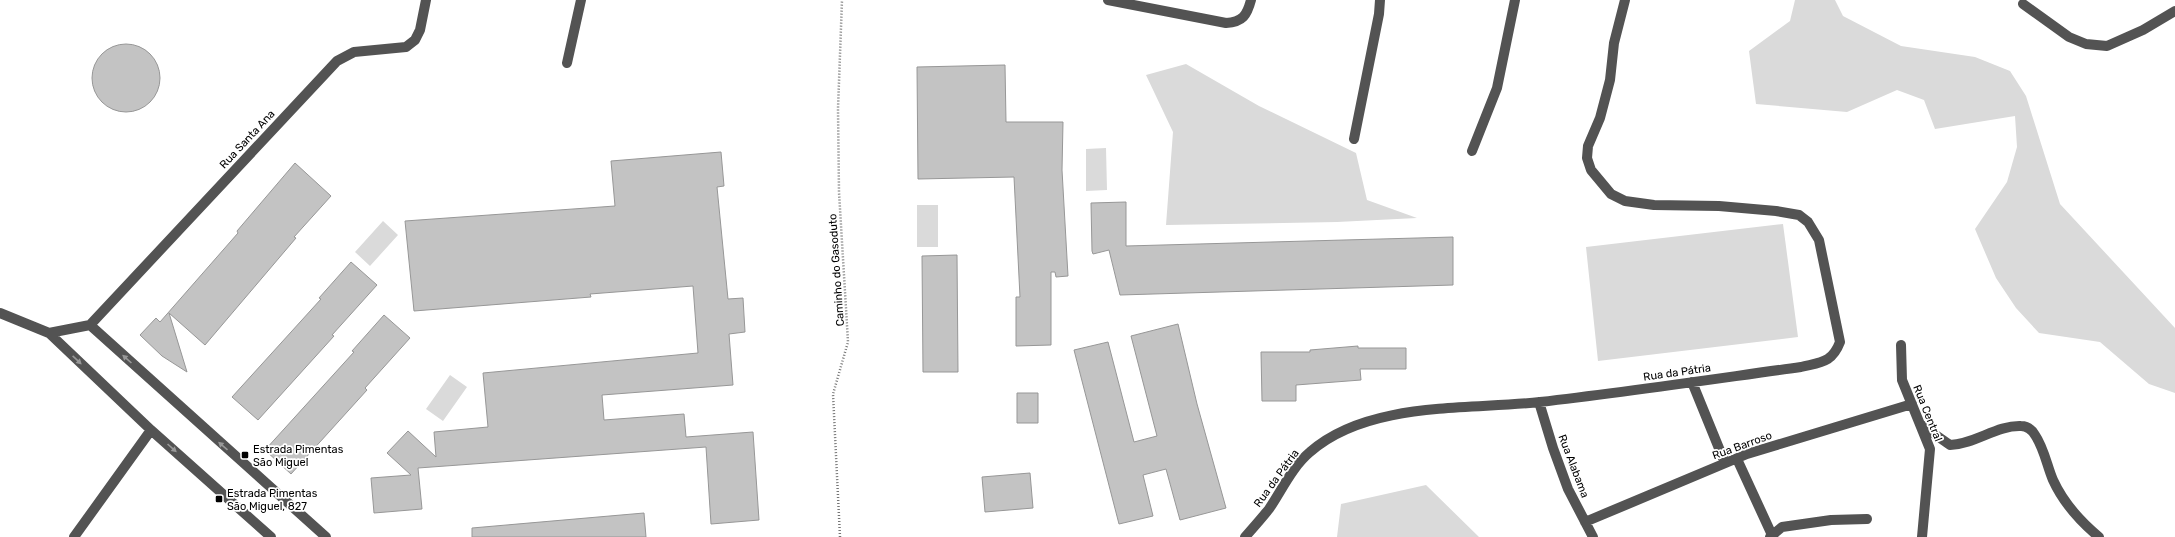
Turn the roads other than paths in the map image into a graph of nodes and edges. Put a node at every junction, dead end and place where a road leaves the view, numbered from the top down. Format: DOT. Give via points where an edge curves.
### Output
graph roads {
  1 [pos="426,0"];
  2 [pos="581,0"];
  3 [pos="1108,0"];
  4 [pos="1251,0"];
  5 [pos="1380,0"];
  6 [pos="1515,0"];
  7 [pos="1625,0"];
  8 [pos="2023,4"];
  9 [pos="2175,11"];
  10 [pos="567,63"];
  11 [pos="1354,139"];
  12 [pos="1472,151"];
  13 [pos="0,313"];
  14 [pos="90,325"];
  15 [pos="49,333"];
  16 [pos="1901,345"];
  17 [pos="1692,382"];
  18 [pos="1539,402"];
  19 [pos="1912,404"];
  20 [pos="1920,424"];
  21 [pos="151,430"];
  22 [pos="1737,458"];
  23 [pos="1725,463"];
  24 [pos="1867,519"];
  25 [pos="1585,522"];
  26 [pos="1771,536"];
  27 [pos="74,537"];
  28 [pos="272,537"];
  29 [pos="326,537"];
  30 [pos="1245,537"];
  31 [pos="1593,537"];
  32 [pos="1922,537"];
  33 [pos="2099,537"];
  1 -- 14 [label="street, Rua Santa Ana" via="420,30 415,40 406,47 354,52 337,61"];
  2 -- 10 [label="street"];
  3 -- 4 [label="street" via="1226,23 1242,20 1248,13"];
  5 -- 11 [label="street"];
  6 -- 12 [label="street" via="1497,88"];
  7 -- 17 [label="street, Rua da Pátria" via="1614,43 1610,80 1600,118 1588,146 1587,158 1591,170 1611,194 1624,201 1654,205 1719,206 1799,215 1808,222 1819,240 1840,342 1836,354 1826,361 1801,367"];
  8 -- 9 [label="street" via="2069,37 2086,44 2107,46 2143,30"];
  13 -- 15 [label="street"];
  14 -- 15 [label="street"];
  29 -- 14 [label="street, one-way"];
  15 -- 21 [label="street, one-way"];
  16 -- 19 [label="street, Rua Central" via="1902,380"];
  17 -- 18 [label="street, Rua da Pátria"];
  17 -- 23 [label="street"];
  18 -- 25 [label="street, Rua Alabama" via="1568,489"];
  18 -- 30 [label="street, Rua da Pátria" via="1438,410 1373,420 1336,435 1310,452 1290,476 1269,509"];
  19 -- 20 [label="street, Rua Central"];
  19 -- 22 [label="street, Rua Barroso"];
  20 -- 32 [label="street, Rua Central" via="1930,449"];
  20 -- 33 [label="street" via="1950,445 1969,443 2010,427 2030,428 2036,435 2054,482 2080,520"];
  21 -- 27 [label="street"];
  21 -- 28 [label="street, one-way"];
  22 -- 23 [label="street, Rua Barroso"];
  22 -- 26 [label="street"];
  23 -- 25 [label="street, Rua Barroso"];
  24 -- 26 [label="street" via="1831,520 1782,527"];
  25 -- 31 [label="street, Rua Alabama"];
}
